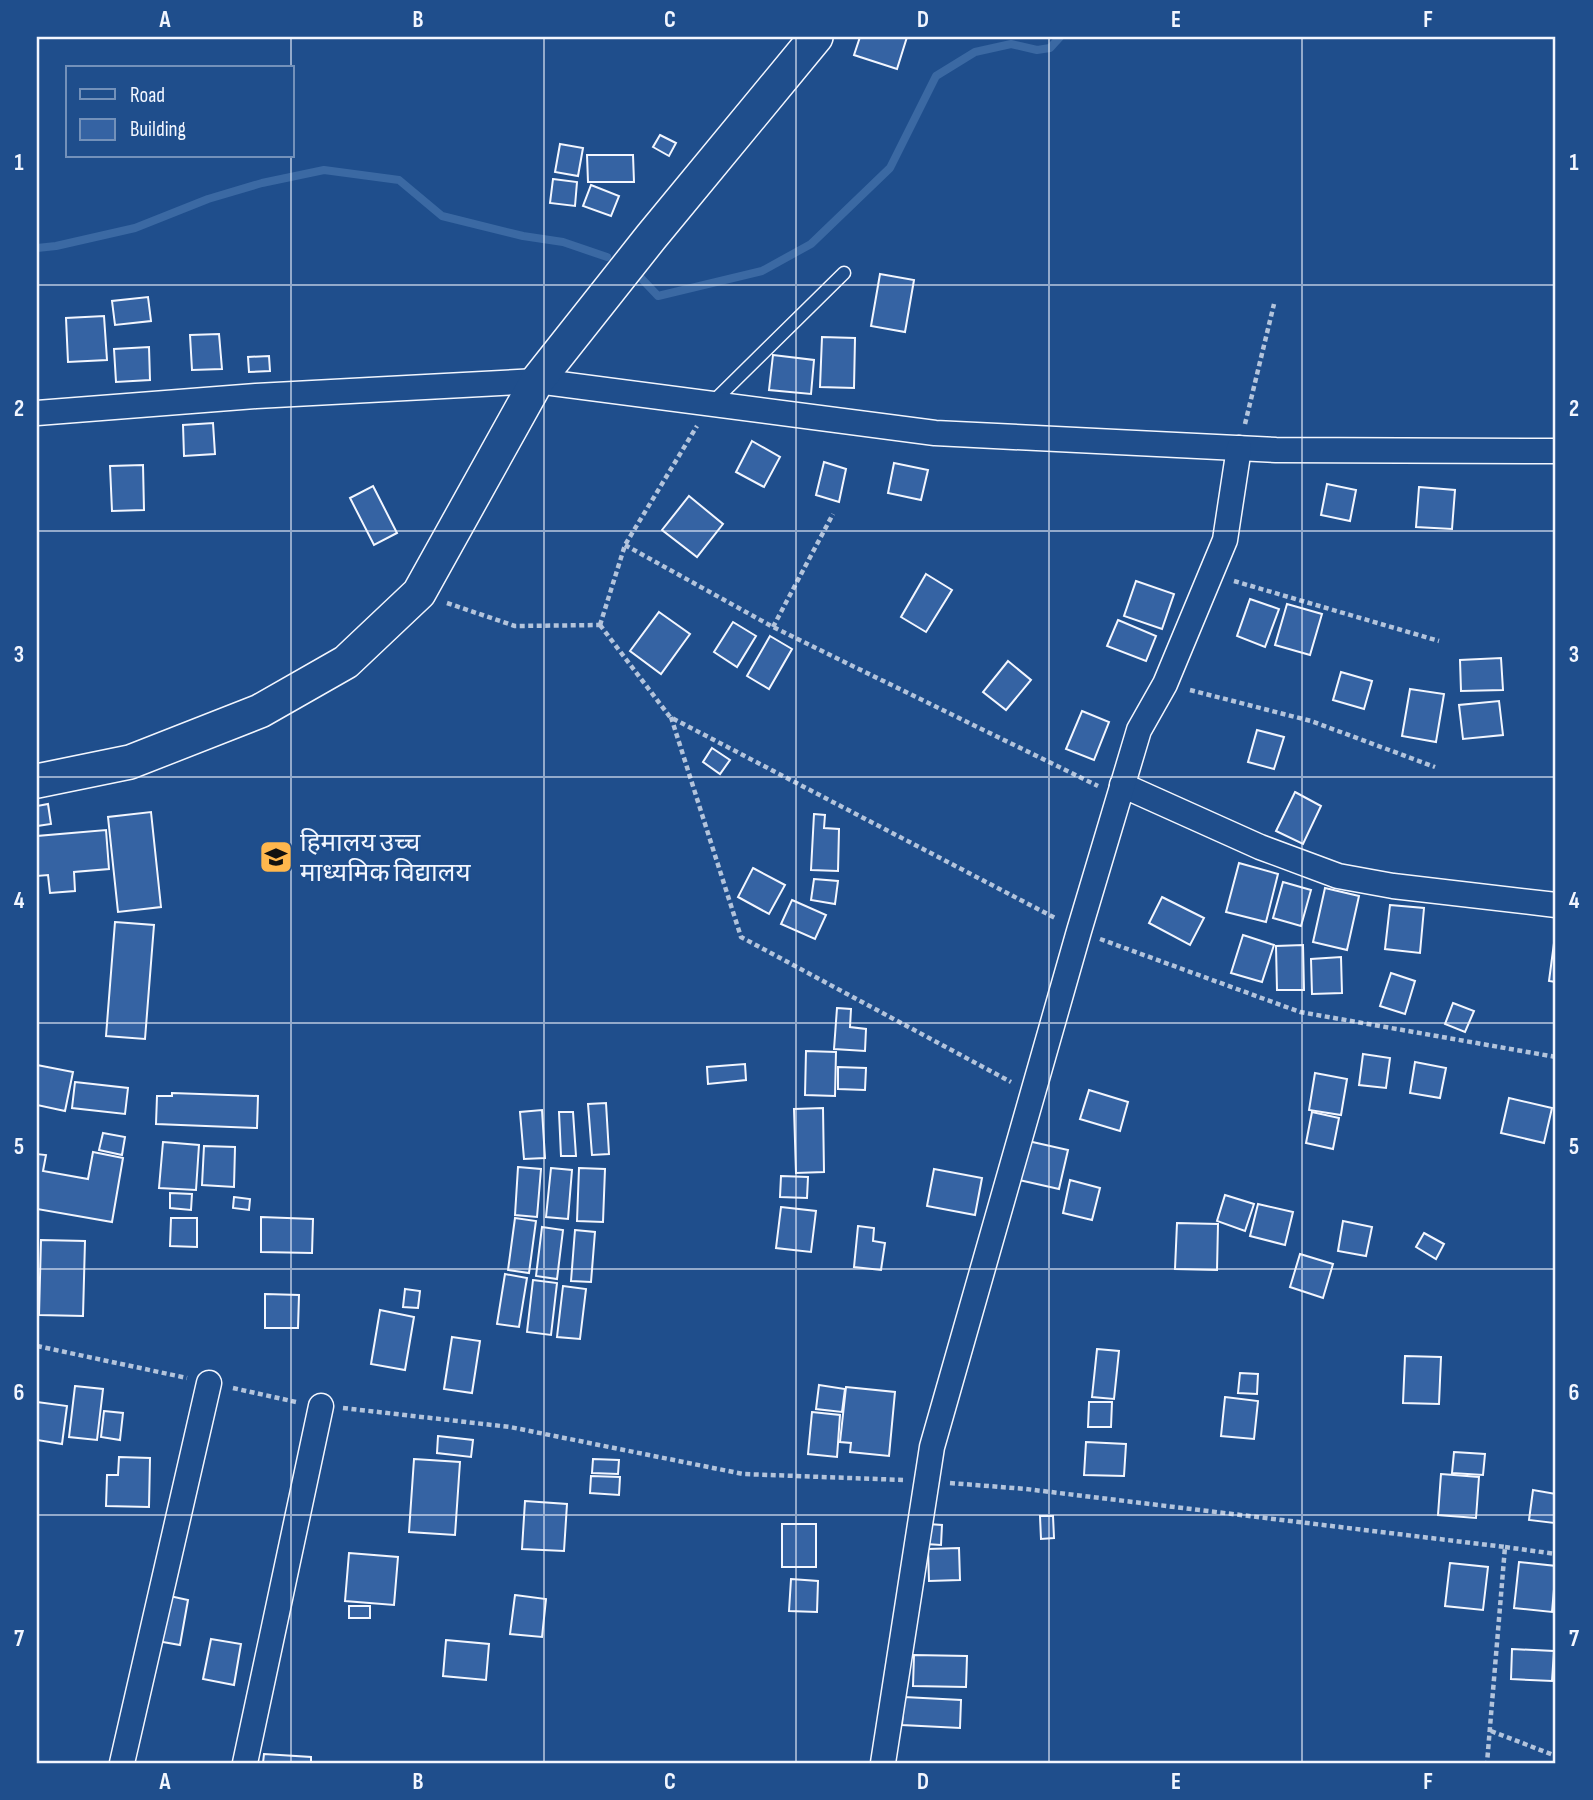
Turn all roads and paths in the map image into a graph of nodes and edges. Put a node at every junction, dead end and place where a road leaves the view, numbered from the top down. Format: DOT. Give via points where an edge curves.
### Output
graph roads {
  1 [pos="816,37"];
  2 [pos="844,273"];
  3 [pos="1274,304"];
  4 [pos="537,381"];
  5 [pos="709,405"];
  6 [pos="37,413"];
  7 [pos="1239,448"];
  8 [pos="1556,451"];
  9 [pos="834,514"];
  10 [pos="625,545"];
  11 [pos="1210,573"];
  12 [pos="419,593"];
  13 [pos="600,625"];
  14 [pos="773,627"];
  15 [pos="1438,640"];
  16 [pos="1165,684"];
  17 [pos="670,717"];
  18 [pos="1435,767"];
  19 [pos="37,781"];
  20 [pos="1121,791"];
  21 [pos="1556,905"];
  22 [pos="1079,931"];
  23 [pos="1556,1057"];
  24 [pos="1032,1094"];
  25 [pos="37,1346"];
  26 [pos="209,1383"];
  27 [pos="321,1406"];
  28 [pos="926,1481"];
  29 [pos="1505,1547"];
  30 [pos="1556,1554"];
  31 [pos="1491,1731"];
  32 [pos="1556,1756"];
  33 [pos="122,1763"];
  34 [pos="245,1763"];
  35 [pos="883,1763"];
  36 [pos="1487,1763"];
  1 -- 4 [label="street"];
  2 -- 5 [label="lane"];
  3 -- 7 [label="path"];
  4 -- 5 [label="street"];
  4 -- 6 [label="street"];
  4 -- 12 [label="street"];
  5 -- 7 [label="street" via="934,433"];
  5 -- 10 [label="path"];
  7 -- 8 [label="street"];
  7 -- 11 [label="street" via="1225,540"];
  9 -- 14 [label="path"];
  10 -- 13 [label="path"];
  10 -- 14 [label="path"];
  11 -- 15 [label="path"];
  11 -- 16 [label="street"];
  12 -- 13 [label="path" via="515,626"];
  12 -- 19 [label="street" via="345,662 260,711 130,762"];
  13 -- 17 [label="path"];
  14 -- 20 [label="path"];
  16 -- 18 [label="path" via="1311,721"];
  16 -- 20 [label="street" via="1139,730"];
  17 -- 22 [label="path"];
  17 -- 24 [label="path" via="741,937"];
  20 -- 21 [label="street" via="1338,876"];
  20 -- 22 [label="street"];
  22 -- 23 [label="path" via="1300,1012"];
  22 -- 24 [label="street"];
  24 -- 28 [label="street"];
  25 -- 26 [label="path"];
  26 -- 27 [label="path"];
  26 -- 33 [label="street"];
  27 -- 28 [label="path" via="510,1427 743,1474"];
  27 -- 34 [label="street"];
  28 -- 29 [label="path"];
  28 -- 35 [label="street"];
  29 -- 30 [label="path"];
  29 -- 31 [label="path"];
  31 -- 32 [label="path"];
  31 -- 36 [label="path"];
}
